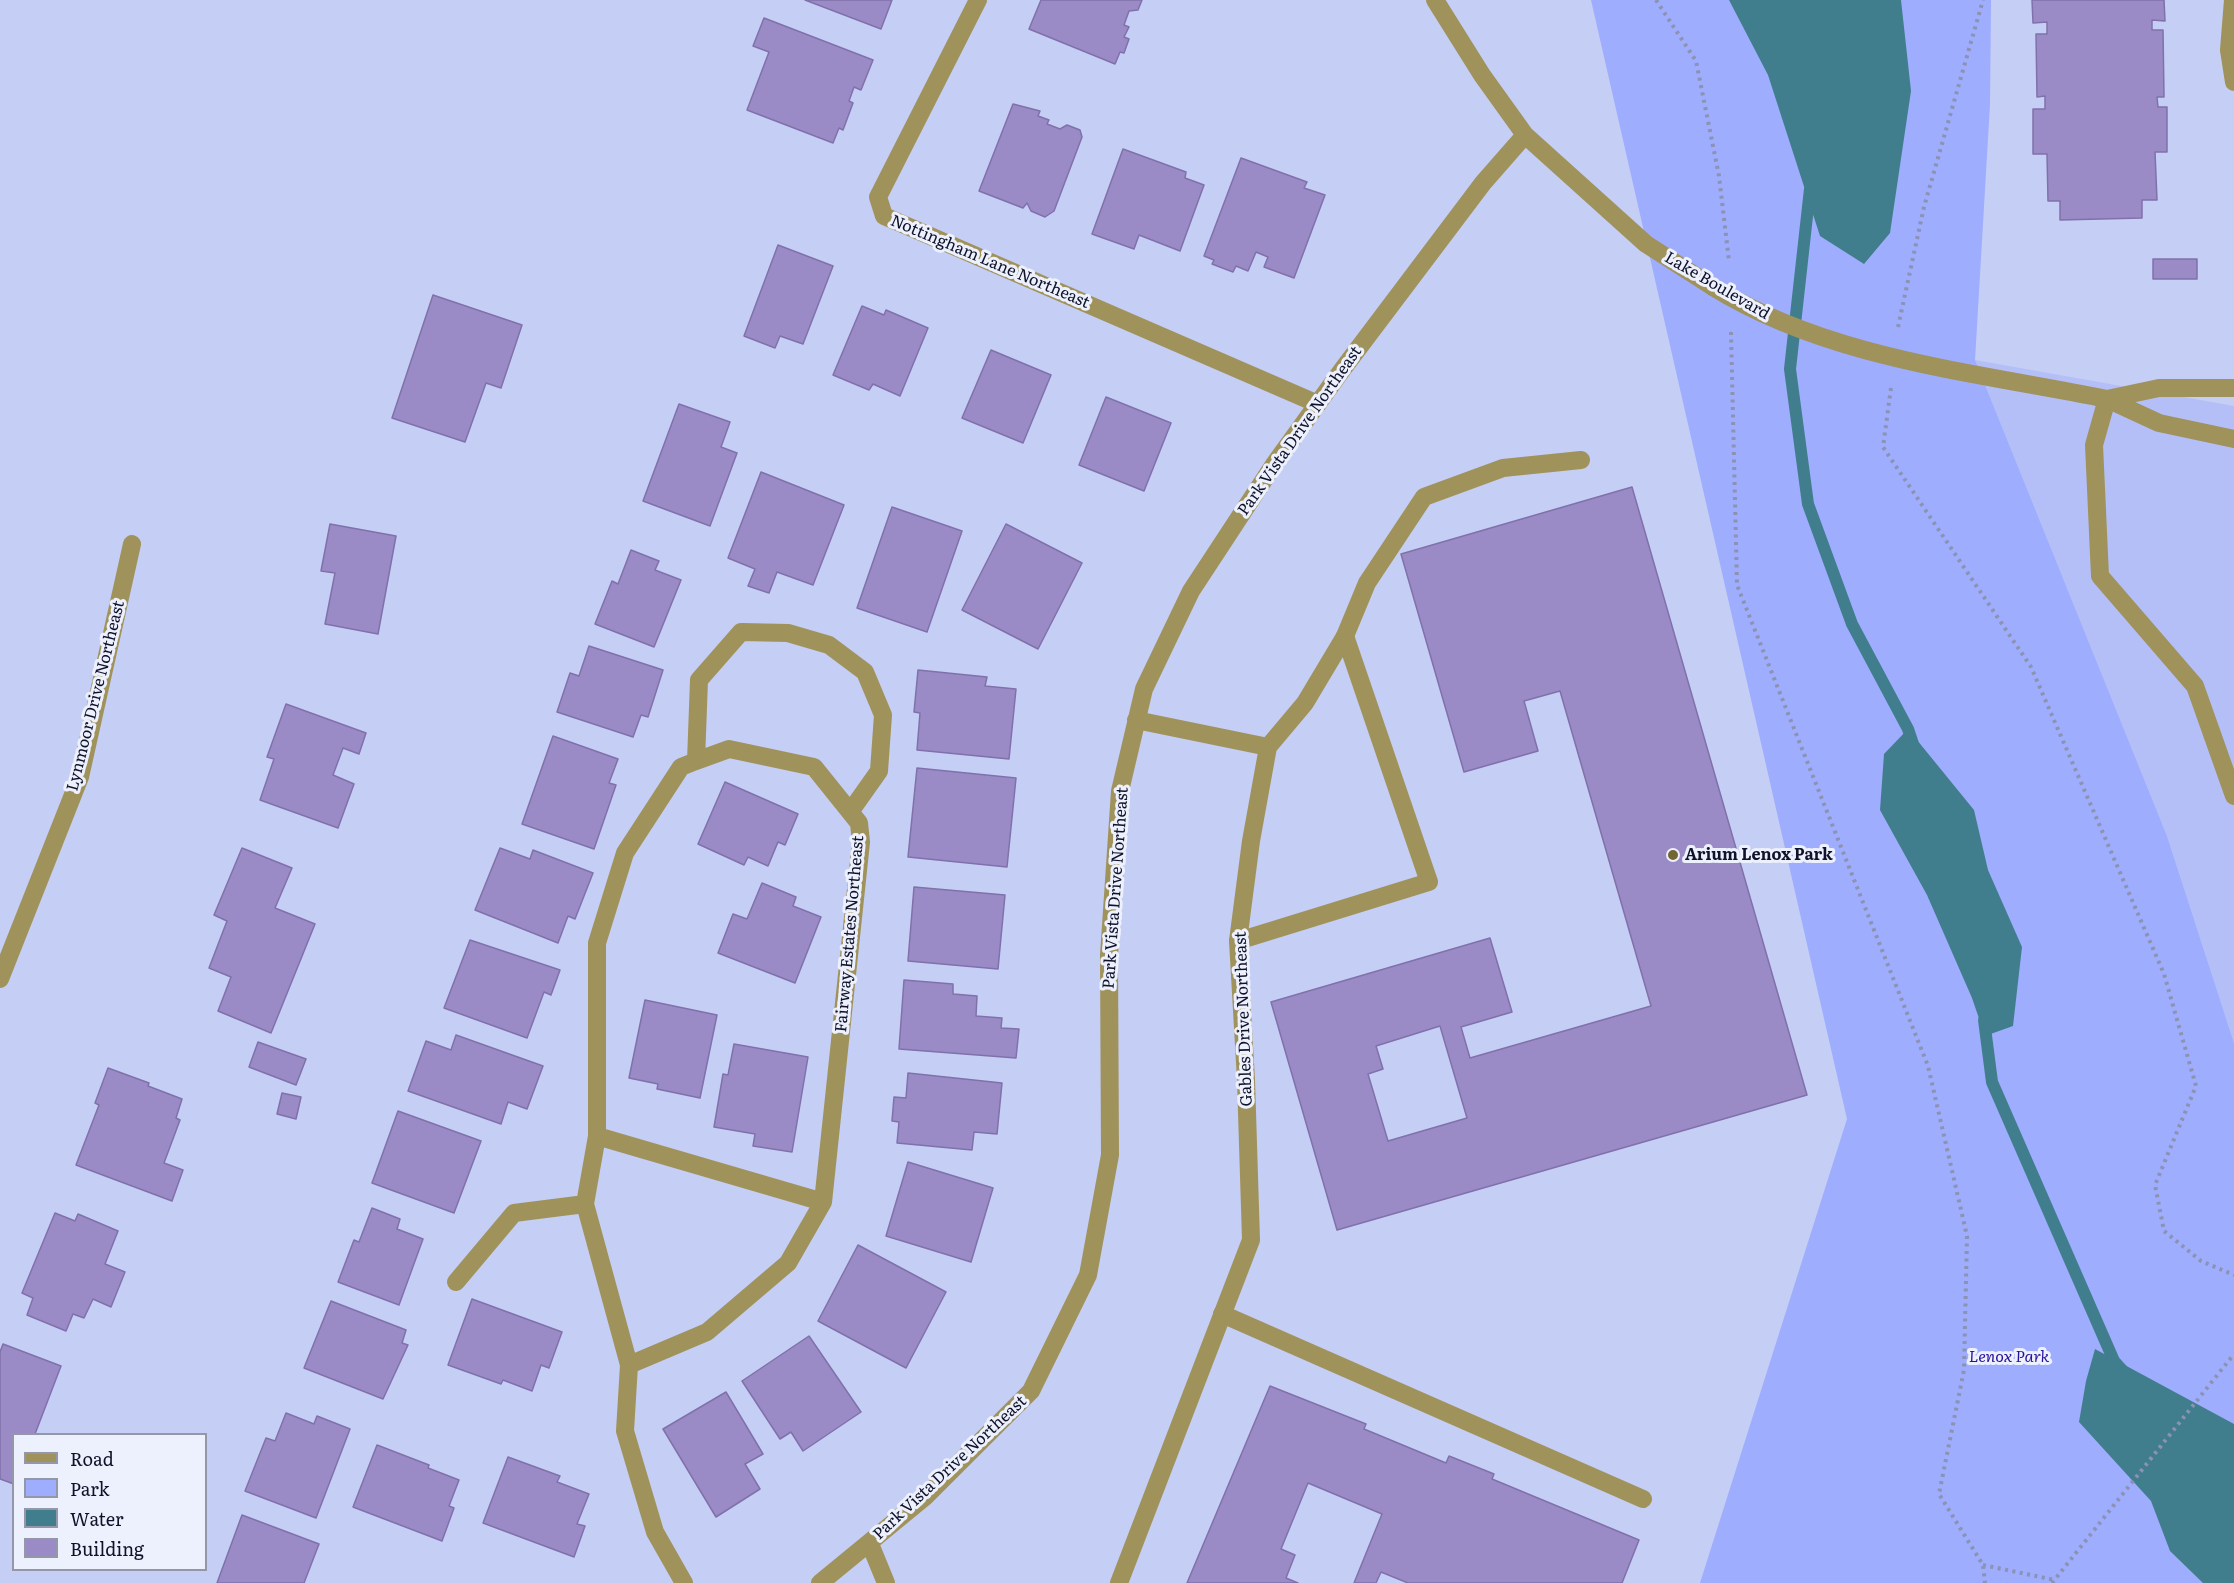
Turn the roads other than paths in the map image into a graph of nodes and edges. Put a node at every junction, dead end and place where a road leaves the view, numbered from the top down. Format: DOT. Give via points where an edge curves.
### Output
graph roads {
  1 [pos="978,0"];
  2 [pos="1435,0"];
  3 [pos="2233,0"];
  4 [pos="2234,82"];
  5 [pos="1525,135"];
  6 [pos="2234,388"];
  7 [pos="2107,399"];
  8 [pos="1318,404"];
  9 [pos="2234,439"];
  10 [pos="1581,460"];
  11 [pos="132,544"];
  12 [pos="1345,636"];
  13 [pos="1136,720"];
  14 [pos="1268,747"];
  15 [pos="696,761"];
  16 [pos="2234,796"];
  17 [pos="850,812"];
  18 [pos="1238,941"];
  19 [pos="0,980"];
  20 [pos="597,1136"];
  21 [pos="823,1202"];
  22 [pos="585,1204"];
  23 [pos="456,1282"];
  24 [pos="1222,1314"];
  25 [pos="629,1365"];
  26 [pos="1643,1499"];
  27 [pos="870,1544"];
  28 [pos="684,1583"];
  29 [pos="820,1583"];
  30 [pos="886,1583"];
  31 [pos="1119,1583"];
  1 -- 8 [label="street, Nottingham Lane Northeast" via="878,197 884,216"];
  2 -- 5 [label="street, Lake Boulevard"];
  3 -- 4 [label="street" via="2229,50"];
  5 -- 7 [label="street, Lake Boulevard, bridge" via="1646,244 1713,287 1787,325 1861,348"];
  5 -- 8 [label="street, Park Vista Drive Northeast" via="1483,183"];
  6 -- 7 [label="street" via="2159,388"];
  7 -- 9 [label="street" via="2159,423"];
  7 -- 16 [label="street" via="2094,445 2100,576 2195,686"];
  8 -- 13 [label="street, Park Vista Drive Northeast" via="1191,591 1144,689"];
  10 -- 12 [label="street, Gables Drive Northeast" via="1503,468 1424,497 1367,583"];
  11 -- 19 [label="street, Lynmoor Drive Northeast" via="80,777"];
  12 -- 14 [label="street, Gables Drive Northeast" via="1305,702"];
  12 -- 18 [label="street" via="1429,882"];
  13 -- 14 [label="street"];
  13 -- 27 [label="street, Park Vista Drive Northeast" via="1120,791 1109,955 1110,1155 1088,1275 1031,1391 926,1496"];
  14 -- 18 [label="street, Gables Drive Northeast"];
  15 -- 17 [label="street" via="729,749 814,767"];
  15 -- 17 [label="street, Fairway Estates Northeast" via="699,680 741,632 788,633 828,645 865,672 883,715 879,771"];
  15 -- 20 [label="street" via="681,767 625,853 597,943"];
  17 -- 21 [label="street, Fairway Estates Northeast" via="859,823 861,842"];
  18 -- 24 [label="street, Gables Drive Northeast" via="1251,1240"];
  20 -- 21 [label="street"];
  20 -- 22 [label="street"];
  21 -- 25 [label="street, Fairway Estates Northeast" via="788,1263 707,1332"];
  22 -- 23 [label="street" via="514,1213"];
  22 -- 25 [label="street"];
  24 -- 26 [label="street"];
  24 -- 31 [label="street, Gables Drive Northeast"];
  25 -- 28 [label="street" via="625,1431 655,1532"];
  27 -- 29 [label="street, Park Vista Drive Northeast"];
  27 -- 30 [label="street"];
}
